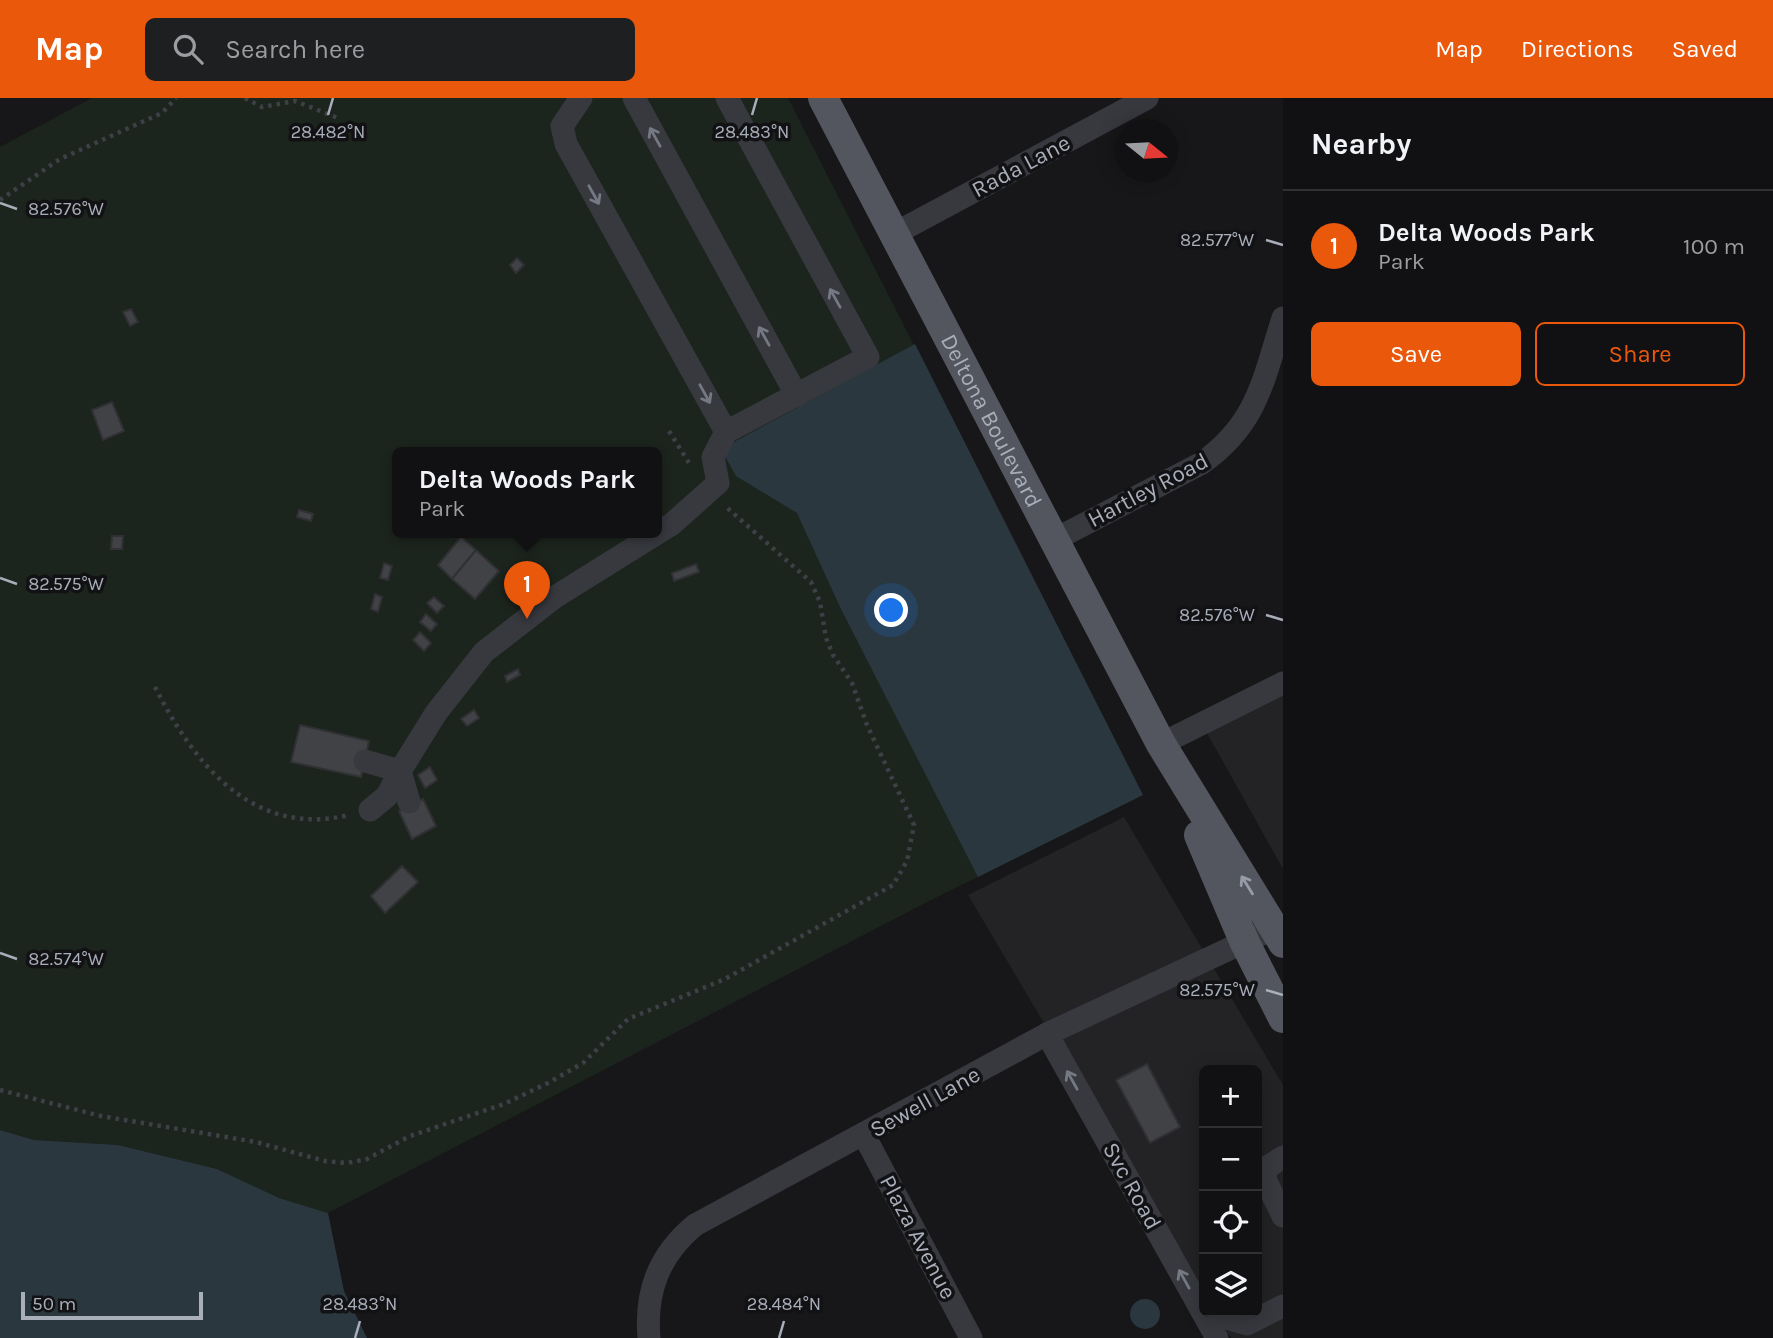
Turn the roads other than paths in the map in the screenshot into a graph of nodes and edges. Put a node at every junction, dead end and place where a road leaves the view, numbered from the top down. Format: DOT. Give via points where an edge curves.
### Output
graph roads {
  1 [pos="581,98"];
  2 [pos="634,98"];
  3 [pos="727,98"];
  4 [pos="823,98"];
  5 [pos="1147,98"];
  6 [pos="894,234"];
  7 [pos="1283,318"];
  8 [pos="797,396"];
  9 [pos="726,432"];
  10 [pos="662,530"];
  11 [pos="650,538"];
  12 [pos="1054,540"];
  13 [pos="1283,683"];
  14 [pos="1161,744"];
  15 [pos="365,761"];
  16 [pos="400,771"];
  17 [pos="409,802"];
  18 [pos="370,810"];
  19 [pos="1278,935"];
  20 [pos="1245,943"];
  21 [pos="1283,1018"];
  22 [pos="1047,1034"];
  23 [pos="864,1135"];
  24 [pos="1283,1157"];
  25 [pos="1283,1216"];
  26 [pos="1199,1306"];
  27 [pos="1283,1306"];
  28 [pos="1262,1316"];
  29 [pos="1205,1317"];
  30 [pos="1217,1317"];
  31 [pos="1261,1317"];
  32 [pos="649,1338"];
  33 [pos="971,1338"];
  34 [pos="1217,1338"];
  1 -- 9 [label="street, one-way" via="566,117 562,135"];
  8 -- 2 [label="street, one-way"];
  8 -- 3 [label="street, one-way" via="868,357"];
  4 -- 6 [label="main road, Deltona Boulevard"];
  5 -- 6 [label="street, Rada Lane"];
  6 -- 12 [label="main road, Deltona Boulevard"];
  7 -- 12 [label="street, Hartley Road" via="1255,405 1224,448"];
  8 -- 9 [label="street"];
  9 -- 10 [label="street" via="713,457 718,483"];
  11 -- 16 [label="street" via="555,597 484,652 436,712"];
  12 -- 14 [label="main road, Deltona Boulevard"];
  13 -- 14 [label="street"];
  19 -- 14 [label="main road, Deltona Boulevard, one-way"];
  14 -- 20 [label="main road, Deltona Boulevard"];
  15 -- 16 [label="street"];
  16 -- 17 [label="street"];
  16 -- 18 [label="street" via="387,796"];
  19 -- 20 [label="street, Sewell Lane"];
  20 -- 21 [label="main road, Deltona Boulevard"];
  20 -- 22 [label="street, Sewell Lane"];
  22 -- 23 [label="street, Sewell Lane"];
  26 -- 22 [label="street, Svc Road, one-way"];
  23 -- 32 [label="street, Sewell Lane" via="695,1224 678,1239 662,1260 652,1285 647,1306"];
  23 -- 33 [label="street, Plaza Avenue"];
  24 -- 25 [label="street" via="1266,1168 1265,1180"];
  27 -- 28 [label="street"];
  29 -- 34 [label="street, Svc Road"];
  30 -- 31 [label="street" via="1247,1324"];
}
